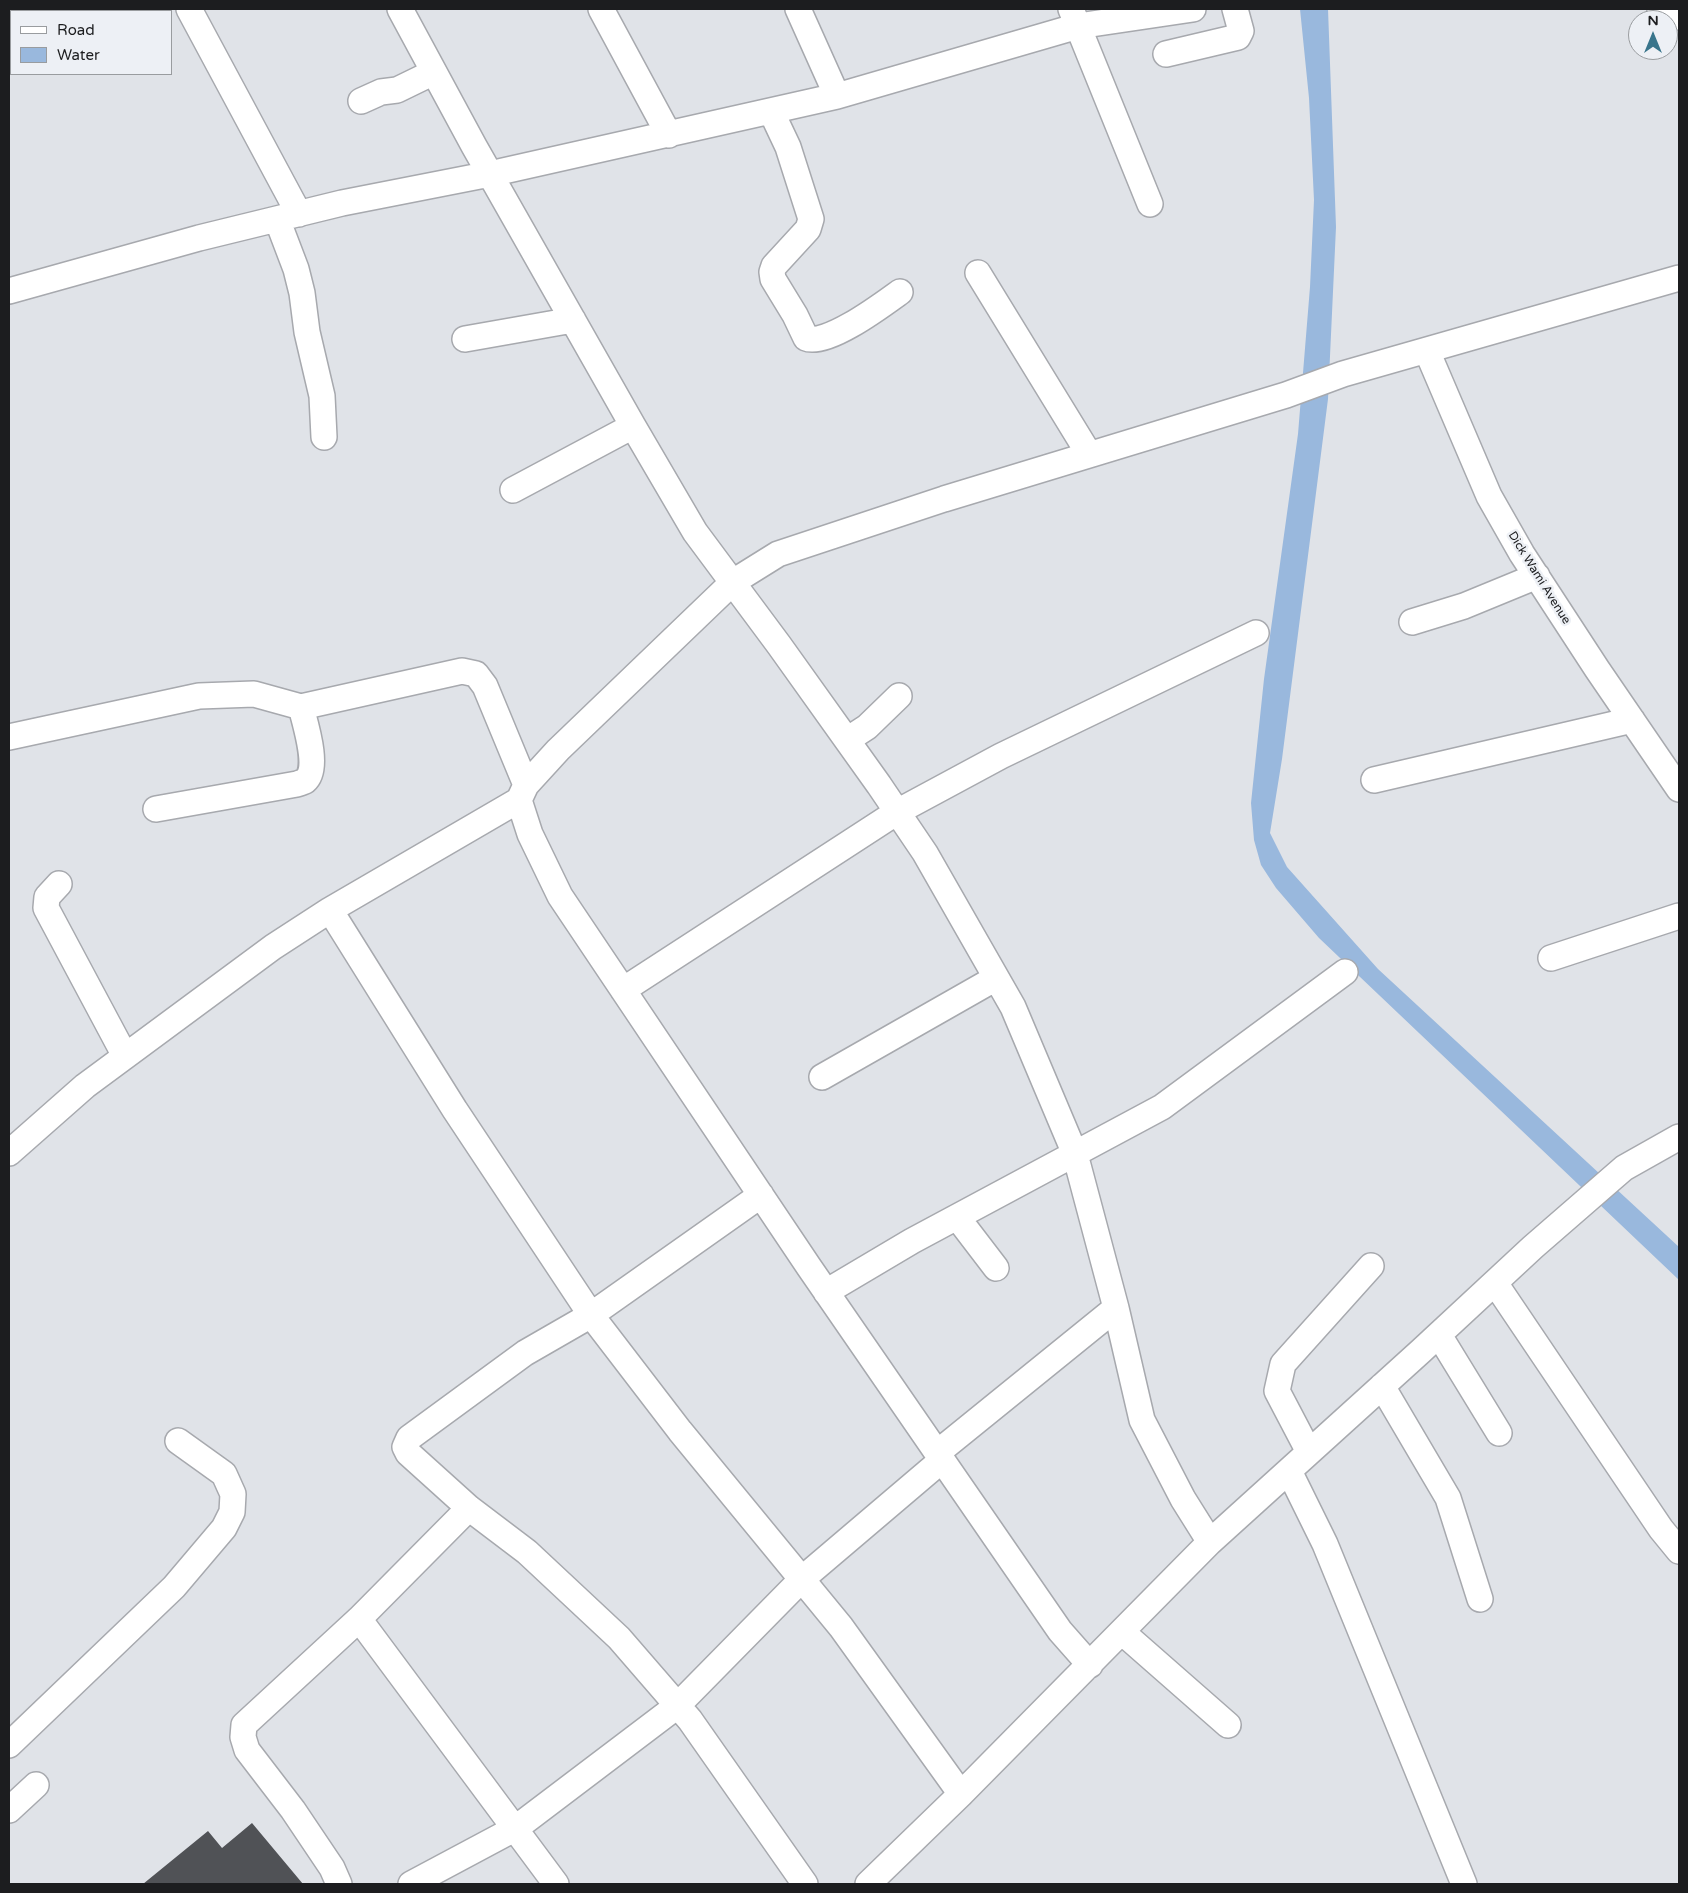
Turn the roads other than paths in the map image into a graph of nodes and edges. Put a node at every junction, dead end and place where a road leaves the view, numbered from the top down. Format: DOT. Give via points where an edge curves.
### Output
graph roads {
  1 [pos="189,9"];
  2 [pos="400,9"];
  3 [pos="601,9"];
  4 [pos="798,9"];
  5 [pos="1193,9"];
  6 [pos="1235,9"];
  7 [pos="1660,9"];
  8 [pos="1679,17"];
  9 [pos="1075,18"];
  10 [pos="1166,54"];
  11 [pos="434,72"];
  12 [pos="837,96"];
  13 [pos="361,102"];
  14 [pos="771,112"];
  15 [pos="669,135"];
  16 [pos="490,174"];
  17 [pos="1150,204"];
  18 [pos="288,216"];
  19 [pos="978,273"];
  20 [pos="1679,278"];
  21 [pos="9,292"];
  22 [pos="900,292"];
  23 [pos="573,320"];
  24 [pos="464,339"];
  25 [pos="1427,351"];
  26 [pos="633,426"];
  27 [pos="324,438"];
  28 [pos="1089,454"];
  29 [pos="513,490"];
  30 [pos="1536,576"];
  31 [pos="733,582"];
  32 [pos="1412,622"];
  33 [pos="1256,633"];
  34 [pos="899,696"];
  35 [pos="301,707"];
  36 [pos="1632,720"];
  37 [pos="9,737"];
  38 [pos="847,740"];
  39 [pos="1374,780"];
  40 [pos="1679,789"];
  41 [pos="523,793"];
  42 [pos="156,809"];
  43 [pos="897,812"];
  44 [pos="59,884"];
  45 [pos="330,910"];
  46 [pos="1679,916"];
  47 [pos="1552,958"];
  48 [pos="1345,972"];
  49 [pos="996,978"];
  50 [pos="623,990"];
  51 [pos="125,1056"];
  52 [pos="822,1077"];
  53 [pos="1675,1145"];
  54 [pos="9,1153"];
  55 [pos="1075,1154"];
  56 [pos="760,1195"];
  57 [pos="958,1217"];
  58 [pos="1372,1266"];
  59 [pos="996,1268"];
  60 [pos="1495,1283"];
  61 [pos="826,1292"];
  62 [pos="1116,1308"];
  63 [pos="591,1315"];
  64 [pos="1439,1335"];
  65 [pos="1382,1386"];
  66 [pos="1499,1433"];
  67 [pos="178,1441"];
  68 [pos="1309,1452"];
  69 [pos="940,1457"];
  70 [pos="1289,1471"];
  71 [pos="469,1508"];
  72 [pos="1210,1542"];
  73 [pos="1679,1551"];
  74 [pos="802,1579"];
  75 [pos="1480,1599"];
  76 [pos="359,1619"];
  77 [pos="1122,1632"];
  78 [pos="1090,1665"];
  79 [pos="677,1706"];
  80 [pos="1228,1725"];
  81 [pos="9,1744"];
  82 [pos="36,1785"];
  83 [pos="961,1794"];
  84 [pos="9,1810"];
  85 [pos="516,1828"];
  86 [pos="339,1884"];
  87 [pos="411,1884"];
  88 [pos="556,1884"];
  89 [pos="805,1884"];
  90 [pos="868,1884"];
  91 [pos="1464,1884"];
  1 -- 18 [label="street"];
  2 -- 11 [label="street"];
  3 -- 15 [label="street"];
  4 -- 12 [label="street"];
  5 -- 9 [label="street"];
  6 -- 10 [label="street" via="1241,31 1238,36"];
  7 -- 8 [label="street"];
  9 -- 12 [label="street"];
  9 -- 17 [label="street"];
  11 -- 13 [label="street" via="406,87 381,92"];
  11 -- 16 [label="street"];
  12 -- 14 [label="street"];
  14 -- 15 [label="street"];
  14 -- 22 [label="street" via="788,147 811,219 808,228 774,266 773,279 806,338 819,340 864,318"];
  15 -- 16 [label="street"];
  16 -- 18 [label="street"];
  16 -- 23 [label="street"];
  18 -- 21 [label="street"];
  18 -- 27 [label="street" via="322,396"];
  19 -- 28 [label="street"];
  20 -- 25 [label="street"];
  23 -- 24 [label="street"];
  23 -- 26 [label="street"];
  25 -- 28 [label="street"];
  25 -- 30 [label="street, Dick Wami Avenue" via="1489,496"];
  26 -- 29 [label="street"];
  26 -- 31 [label="street" via="695,532"];
  28 -- 31 [label="street" via="778,554"];
  30 -- 32 [label="street" via="1464,606"];
  30 -- 36 [label="street, Dick Wami Avenue"];
  31 -- 38 [label="street"];
  31 -- 41 [label="street" via="558,750"];
  33 -- 43 [label="street" via="1001,756"];
  34 -- 38 [label="street"];
  35 -- 37 [label="street" via="254,694 199,696"];
  35 -- 41 [label="street" via="462,671 476,674 485,686"];
  35 -- 42 [label="street" via="311,749 310,773 306,780"];
  36 -- 39 [label="street"];
  36 -- 40 [label="street, Dick Wami Avenue"];
  38 -- 43 [label="street"];
  41 -- 45 [label="street"];
  41 -- 50 [label="street" via="530,834 560,896"];
  43 -- 49 [label="street" via="925,853"];
  43 -- 50 [label="street"];
  44 -- 51 [label="street" via="47,897 46,908"];
  45 -- 51 [label="street" via="273,947"];
  45 -- 63 [label="street" via="455,1110"];
  46 -- 47 [label="street"];
  48 -- 55 [label="street" via="1162,1108"];
  49 -- 52 [label="street"];
  49 -- 55 [label="street" via="1013,1007"];
  50 -- 56 [label="street"];
  51 -- 54 [label="street" via="85,1086"];
  53 -- 60 [label="street" via="1624,1168"];
  55 -- 57 [label="street"];
  55 -- 62 [label="street"];
  56 -- 61 [label="street"];
  56 -- 63 [label="street"];
  57 -- 59 [label="street"];
  57 -- 61 [label="street"];
  58 -- 68 [label="street" via="1283,1364 1277,1391"];
  60 -- 64 [label="street"];
  60 -- 73 [label="street"];
  61 -- 69 [label="street"];
  62 -- 69 [label="street"];
  62 -- 72 [label="street" via="1142,1420 1182,1499"];
  63 -- 71 [label="street" via="525,1353 409,1438 405,1447 408,1454"];
  63 -- 74 [label="street" via="680,1431"];
  64 -- 65 [label="street"];
  64 -- 66 [label="street"];
  65 -- 68 [label="street"];
  65 -- 75 [label="street" via="1448,1498"];
  67 -- 81 [label="street" via="224,1474 232,1494 232,1512 224,1528 174,1587"];
  68 -- 70 [label="street"];
  69 -- 74 [label="street"];
  69 -- 78 [label="street" via="1060,1632"];
  70 -- 72 [label="street"];
  70 -- 91 [label="street" via="1325,1544"];
  71 -- 76 [label="street"];
  71 -- 79 [label="street" via="527,1552 576,1596 619,1638"];
  72 -- 77 [label="street"];
  74 -- 79 [label="street"];
  74 -- 83 [label="street" via="841,1627"];
  76 -- 85 [label="street"];
  76 -- 86 [label="street" via="244,1725 243,1737 247,1750 293,1810 332,1868"];
  77 -- 78 [label="street"];
  77 -- 80 [label="street"];
  78 -- 83 [label="street"];
  79 -- 85 [label="street"];
  79 -- 89 [label="street"];
  82 -- 84 [label="street"];
  83 -- 90 [label="street"];
  85 -- 87 [label="street"];
  85 -- 88 [label="street"];
}
